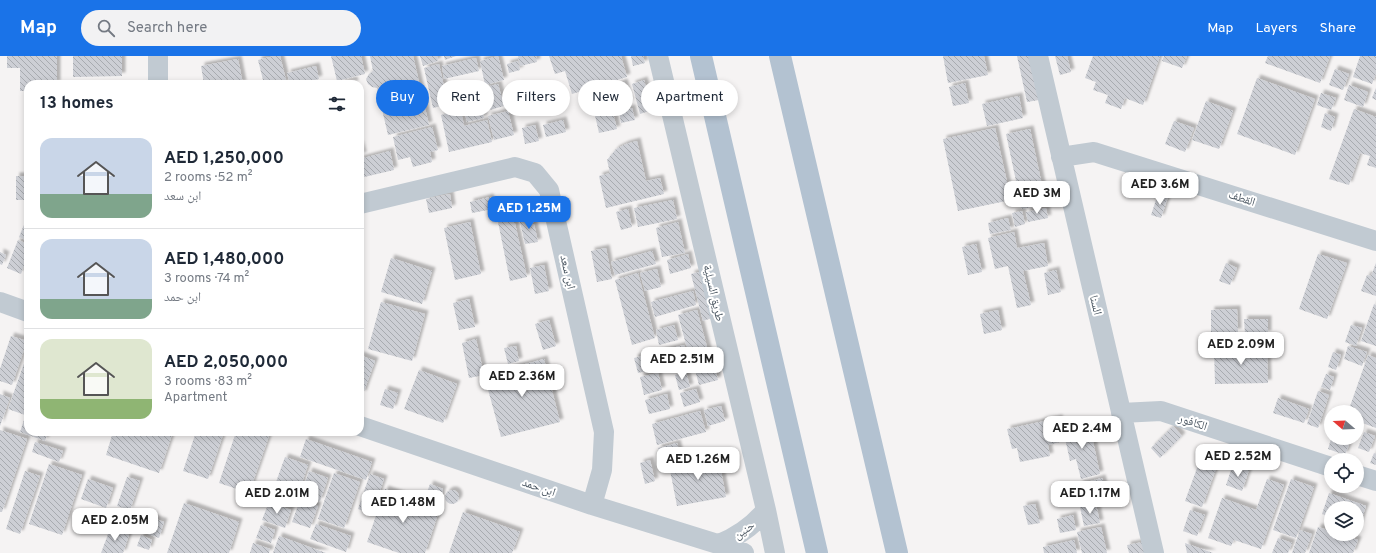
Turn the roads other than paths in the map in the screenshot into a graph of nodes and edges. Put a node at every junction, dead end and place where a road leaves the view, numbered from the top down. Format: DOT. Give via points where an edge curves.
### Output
graph roads {
  1 [pos="158,56"];
  2 [pos="658,56"];
  3 [pos="702,56"];
  4 [pos="780,56"];
  5 [pos="1038,56"];
  6 [pos="158,80"];
  7 [pos="1061,157"];
  8 [pos="364,203"];
  9 [pos="1376,241"];
  10 [pos="0,302"];
  11 [pos="24,311"];
  12 [pos="1121,413"];
  13 [pos="364,427"];
  14 [pos="1324,465"];
  15 [pos="1364,477"];
  16 [pos="1376,481"];
  17 [pos="592,505"];
  18 [pos="766,510"];
  19 [pos="719,544"];
  20 [pos="744,553"];
  21 [pos="775,553"];
  22 [pos="817,553"];
  23 [pos="897,553"];
  24 [pos="1154,553"];
  1 -- 6 [label="street"];
  2 -- 18 [label="street, طريق السيلية"];
  3 -- 22 [label="main road"];
  4 -- 23 [label="main road"];
  5 -- 7 [label="street, السنا"];
  7 -- 9 [label="street, القطف" via="1094,152"];
  7 -- 12 [label="street, السنا"];
  8 -- 17 [label="street, ابن سعد" via="515,167 535,173 549,190 604,432 602,470"];
  10 -- 11 [label="street"];
  12 -- 14 [label="street, الكافور" via="1161,411"];
  12 -- 24 [label="street, السنا"];
  13 -- 17 [label="street, ابن حمد"];
  15 -- 16 [label="street"];
  17 -- 19 [label="street, ابن حمد"];
  18 -- 19 [label="street, حنين" via="745,531"];
  18 -- 21 [label="street, طريق السيلية"];
  19 -- 20 [label="street, حنين"];
}
